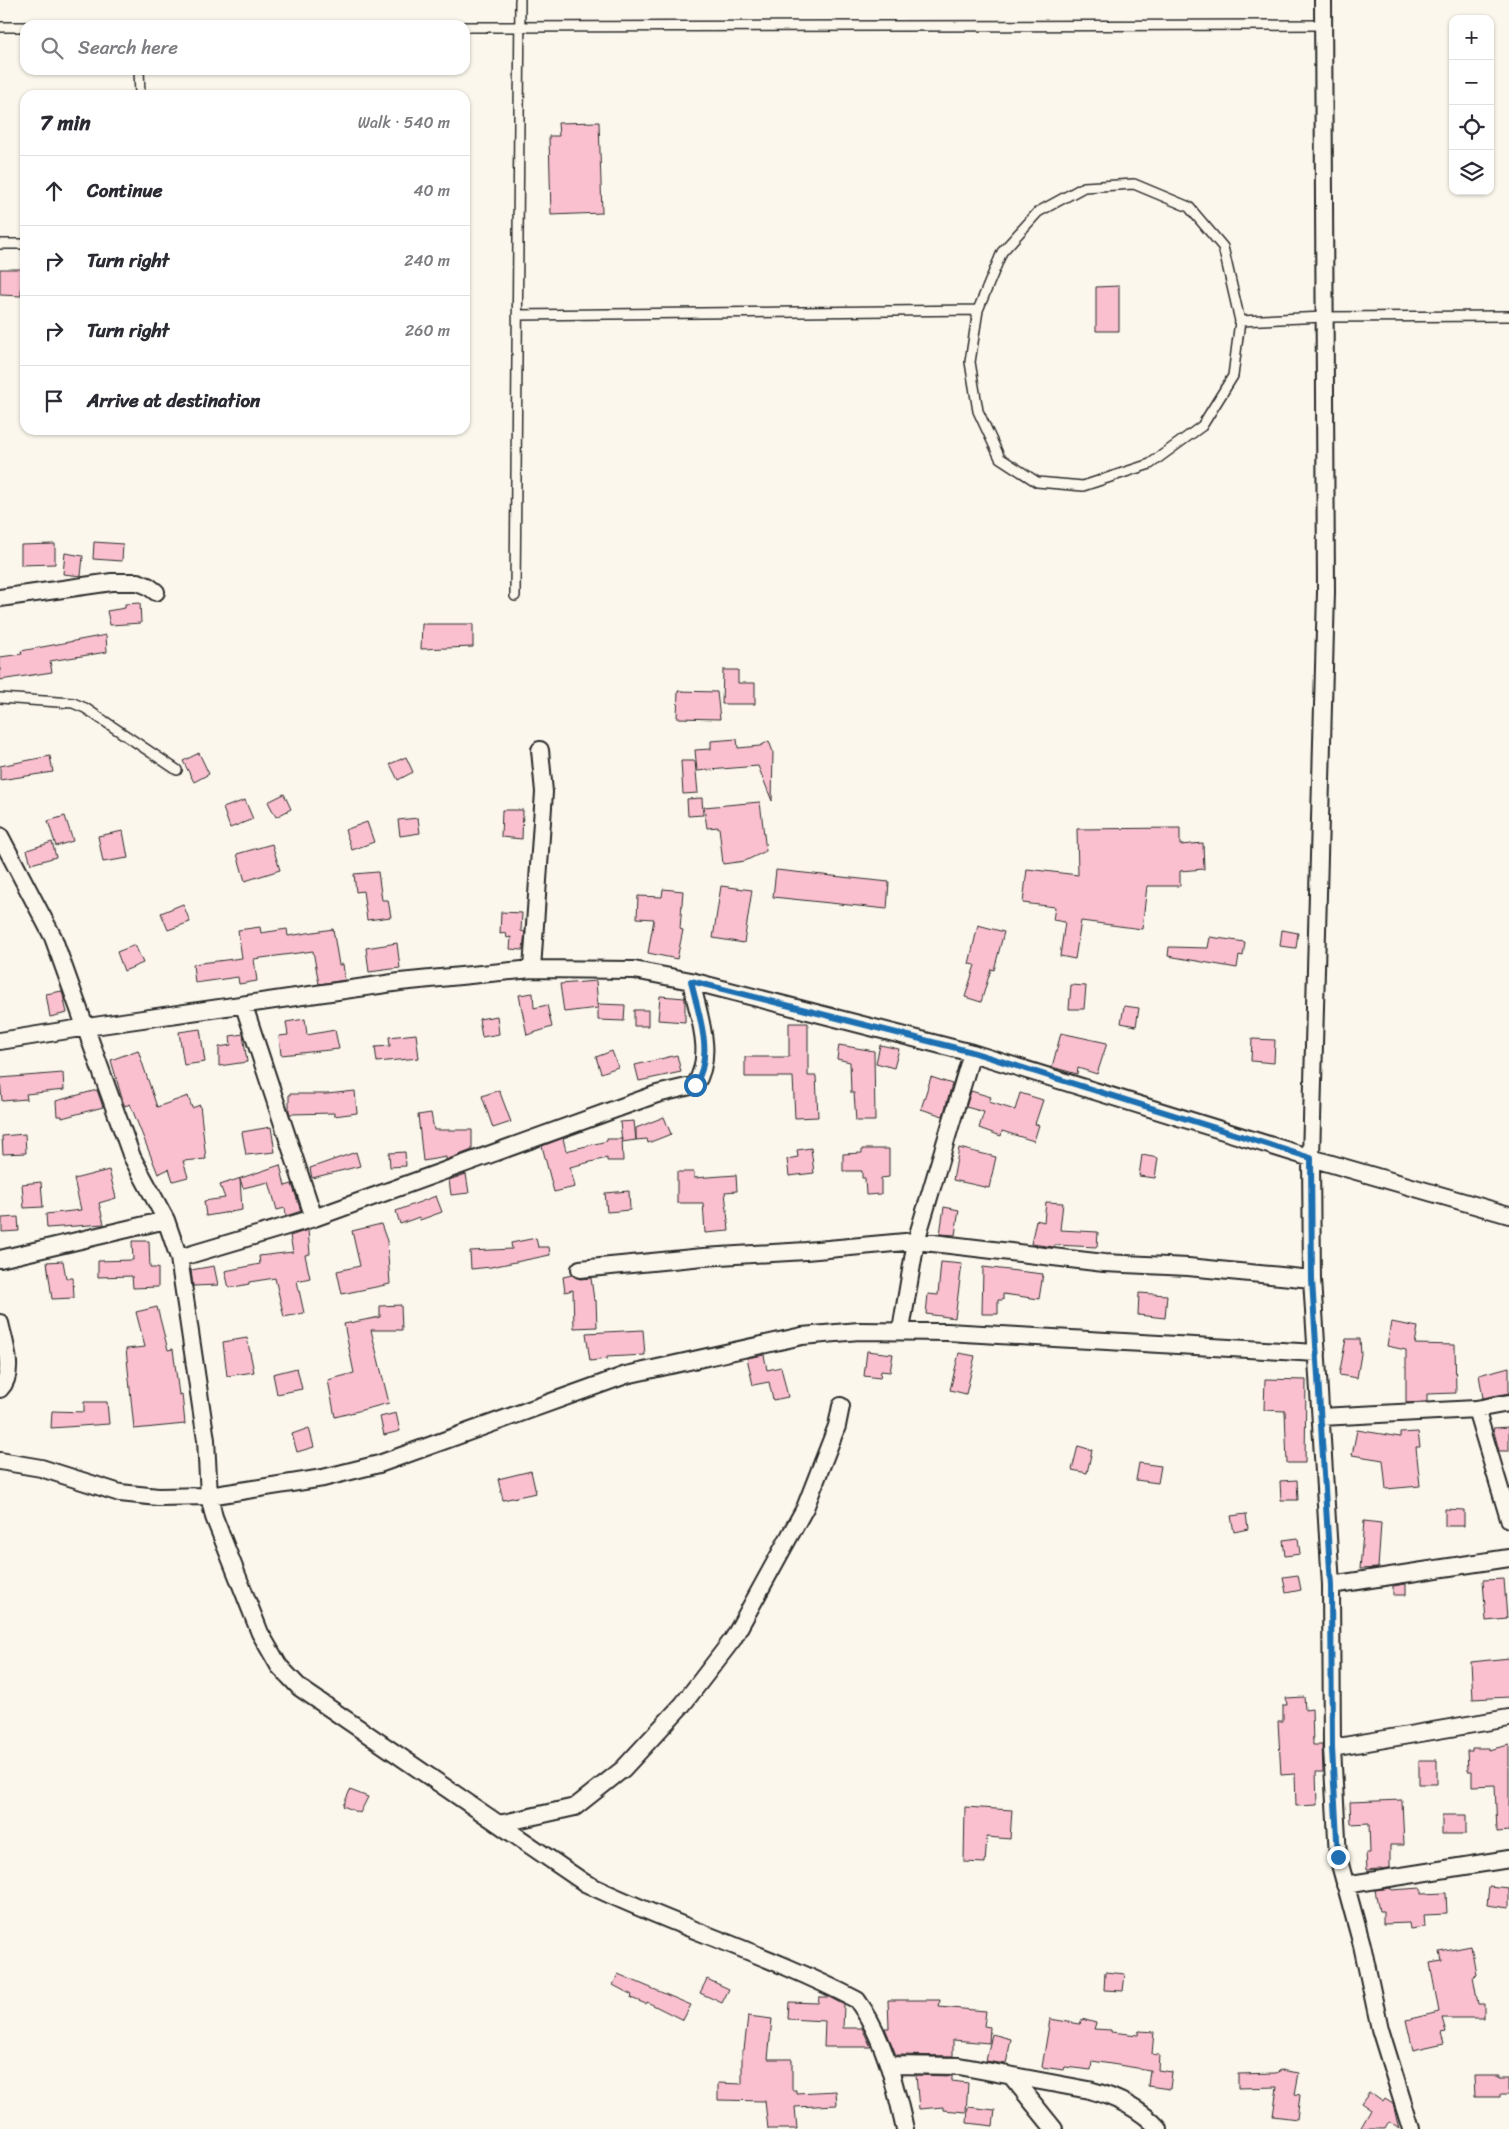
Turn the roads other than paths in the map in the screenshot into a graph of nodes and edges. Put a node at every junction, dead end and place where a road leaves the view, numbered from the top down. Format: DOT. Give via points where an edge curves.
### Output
graph roads {
  1 [pos="520,0"];
  2 [pos="1323,0"];
  3 [pos="1323,25"];
  4 [pos="20,27"];
  5 [pos="470,27"];
  6 [pos="520,27"];
  7 [pos="0,28"];
  8 [pos="140,75"];
  9 [pos="140,90"];
  10 [pos="0,244"];
  11 [pos="20,244"];
  12 [pos="978,310"];
  13 [pos="517,315"];
  14 [pos="1509,316"];
  15 [pos="1324,317"];
  16 [pos="1240,322"];
  17 [pos="156,592"];
  18 [pos="514,596"];
  19 [pos="0,598"];
  20 [pos="0,698"];
  21 [pos="540,750"];
  22 [pos="176,770"];
  23 [pos="0,836"];
  24 [pos="532,969"];
  25 [pos="691,981"];
  26 [pos="244,1006"];
  27 [pos="87,1026"];
  28 [pos="0,1041"];
  29 [pos="972,1052"];
  30 [pos="1311,1158"];
  31 [pos="1509,1215"];
  32 [pos="314,1218"];
  33 [pos="166,1220"];
  34 [pos="916,1242"];
  35 [pos="178,1258"];
  36 [pos="0,1259"];
  37 [pos="580,1270"];
  38 [pos="1312,1280"];
  39 [pos="0,1323"];
  40 [pos="901,1330"];
  41 [pos="1317,1353"];
  42 [pos="0,1389"];
  43 [pos="1509,1403"];
  44 [pos="841,1406"];
  45 [pos="1476,1409"];
  46 [pos="1321,1416"];
  47 [pos="0,1461"];
  48 [pos="209,1496"];
  49 [pos="1509,1519"];
  50 [pos="1509,1558"];
  51 [pos="1331,1586"];
  52 [pos="1509,1718"];
  53 [pos="1332,1748"];
  54 [pos="499,1824"];
  55 [pos="1509,1859"];
  56 [pos="1345,1885"];
  57 [pos="890,2065"];
  58 [pos="1012,2077"];
  59 [pos="905,2129"];
  60 [pos="1054,2129"];
  61 [pos="1160,2129"];
  62 [pos="1411,2129"];
  1 -- 6 [label="lane"];
  2 -- 3 [label="street"];
  3 -- 6 [label="lane"];
  3 -- 15 [label="street"];
  4 -- 7 [label="lane"];
  5 -- 6 [label="lane"];
  6 -- 13 [label="lane"];
  8 -- 9 [label="lane"];
  10 -- 11 [label="lane"];
  12 -- 13 [label="lane"];
  12 -- 16 [label="lane" via="1002,252 1038,212 1084,187 1134,184 1189,207 1223,247"];
  12 -- 16 [label="lane" via="970,362 978,411 1000,458 1037,482 1083,486 1150,464 1202,426 1233,376"];
  13 -- 18 [label="lane"];
  14 -- 15 [label="lane"];
  15 -- 16 [label="lane"];
  15 -- 30 [label="street" via="1326,592"];
  17 -- 19 [label="street" via="138,582 112,582"];
  20 -- 22 [label="lane" via="73,703"];
  21 -- 24 [label="street" via="544,792"];
  23 -- 27 [label="street" via="54,937"];
  24 -- 25 [label="street" via="634,970"];
  24 -- 26 [label="street" via="400,982"];
  25 -- 29 [label="street"];
  25 -- 32 [label="street" via="705,1055 703,1072 695,1085 657,1094"];
  26 -- 27 [label="street"];
  26 -- 32 [label="street"];
  27 -- 28 [label="street"];
  27 -- 33 [label="street" via="132,1156"];
  29 -- 30 [label="street"];
  29 -- 34 [label="street"];
  30 -- 31 [label="street"];
  30 -- 38 [label="street"];
  32 -- 35 [label="street"];
  33 -- 35 [label="street"];
  33 -- 36 [label="street"];
  34 -- 37 [label="street" via="704,1257"];
  34 -- 38 [label="street" via="1104,1263 1188,1267"];
  34 -- 40 [label="street"];
  35 -- 48 [label="street" via="206,1440"];
  38 -- 41 [label="street"];
  39 -- 42 [label="street" via="8,1365"];
  40 -- 41 [label="street"];
  40 -- 48 [label="street" via="802,1336 626,1375 379,1464 323,1478"];
  41 -- 46 [label="street"];
  43 -- 45 [label="street"];
  44 -- 54 [label="street" via="837,1426 805,1508 733,1639 683,1704 623,1769 575,1807"];
  45 -- 46 [label="street"];
  45 -- 49 [label="street"];
  46 -- 51 [label="street"];
  47 -- 48 [label="street" via="42,1468 120,1494"];
  48 -- 54 [label="street" via="214,1517 260,1633 279,1666 300,1688"];
  50 -- 51 [label="street"];
  51 -- 53 [label="street"];
  52 -- 53 [label="street"];
  53 -- 56 [label="street" via="1338,1857"];
  54 -- 57 [label="street" via="585,1883 632,1906 764,1958 857,2000"];
  55 -- 56 [label="street"];
  56 -- 62 [label="street" via="1380,2029"];
  57 -- 58 [label="street" via="959,2066"];
  57 -- 59 [label="street"];
  58 -- 60 [label="street"];
  58 -- 61 [label="street" via="1107,2094 1149,2118"];
}
